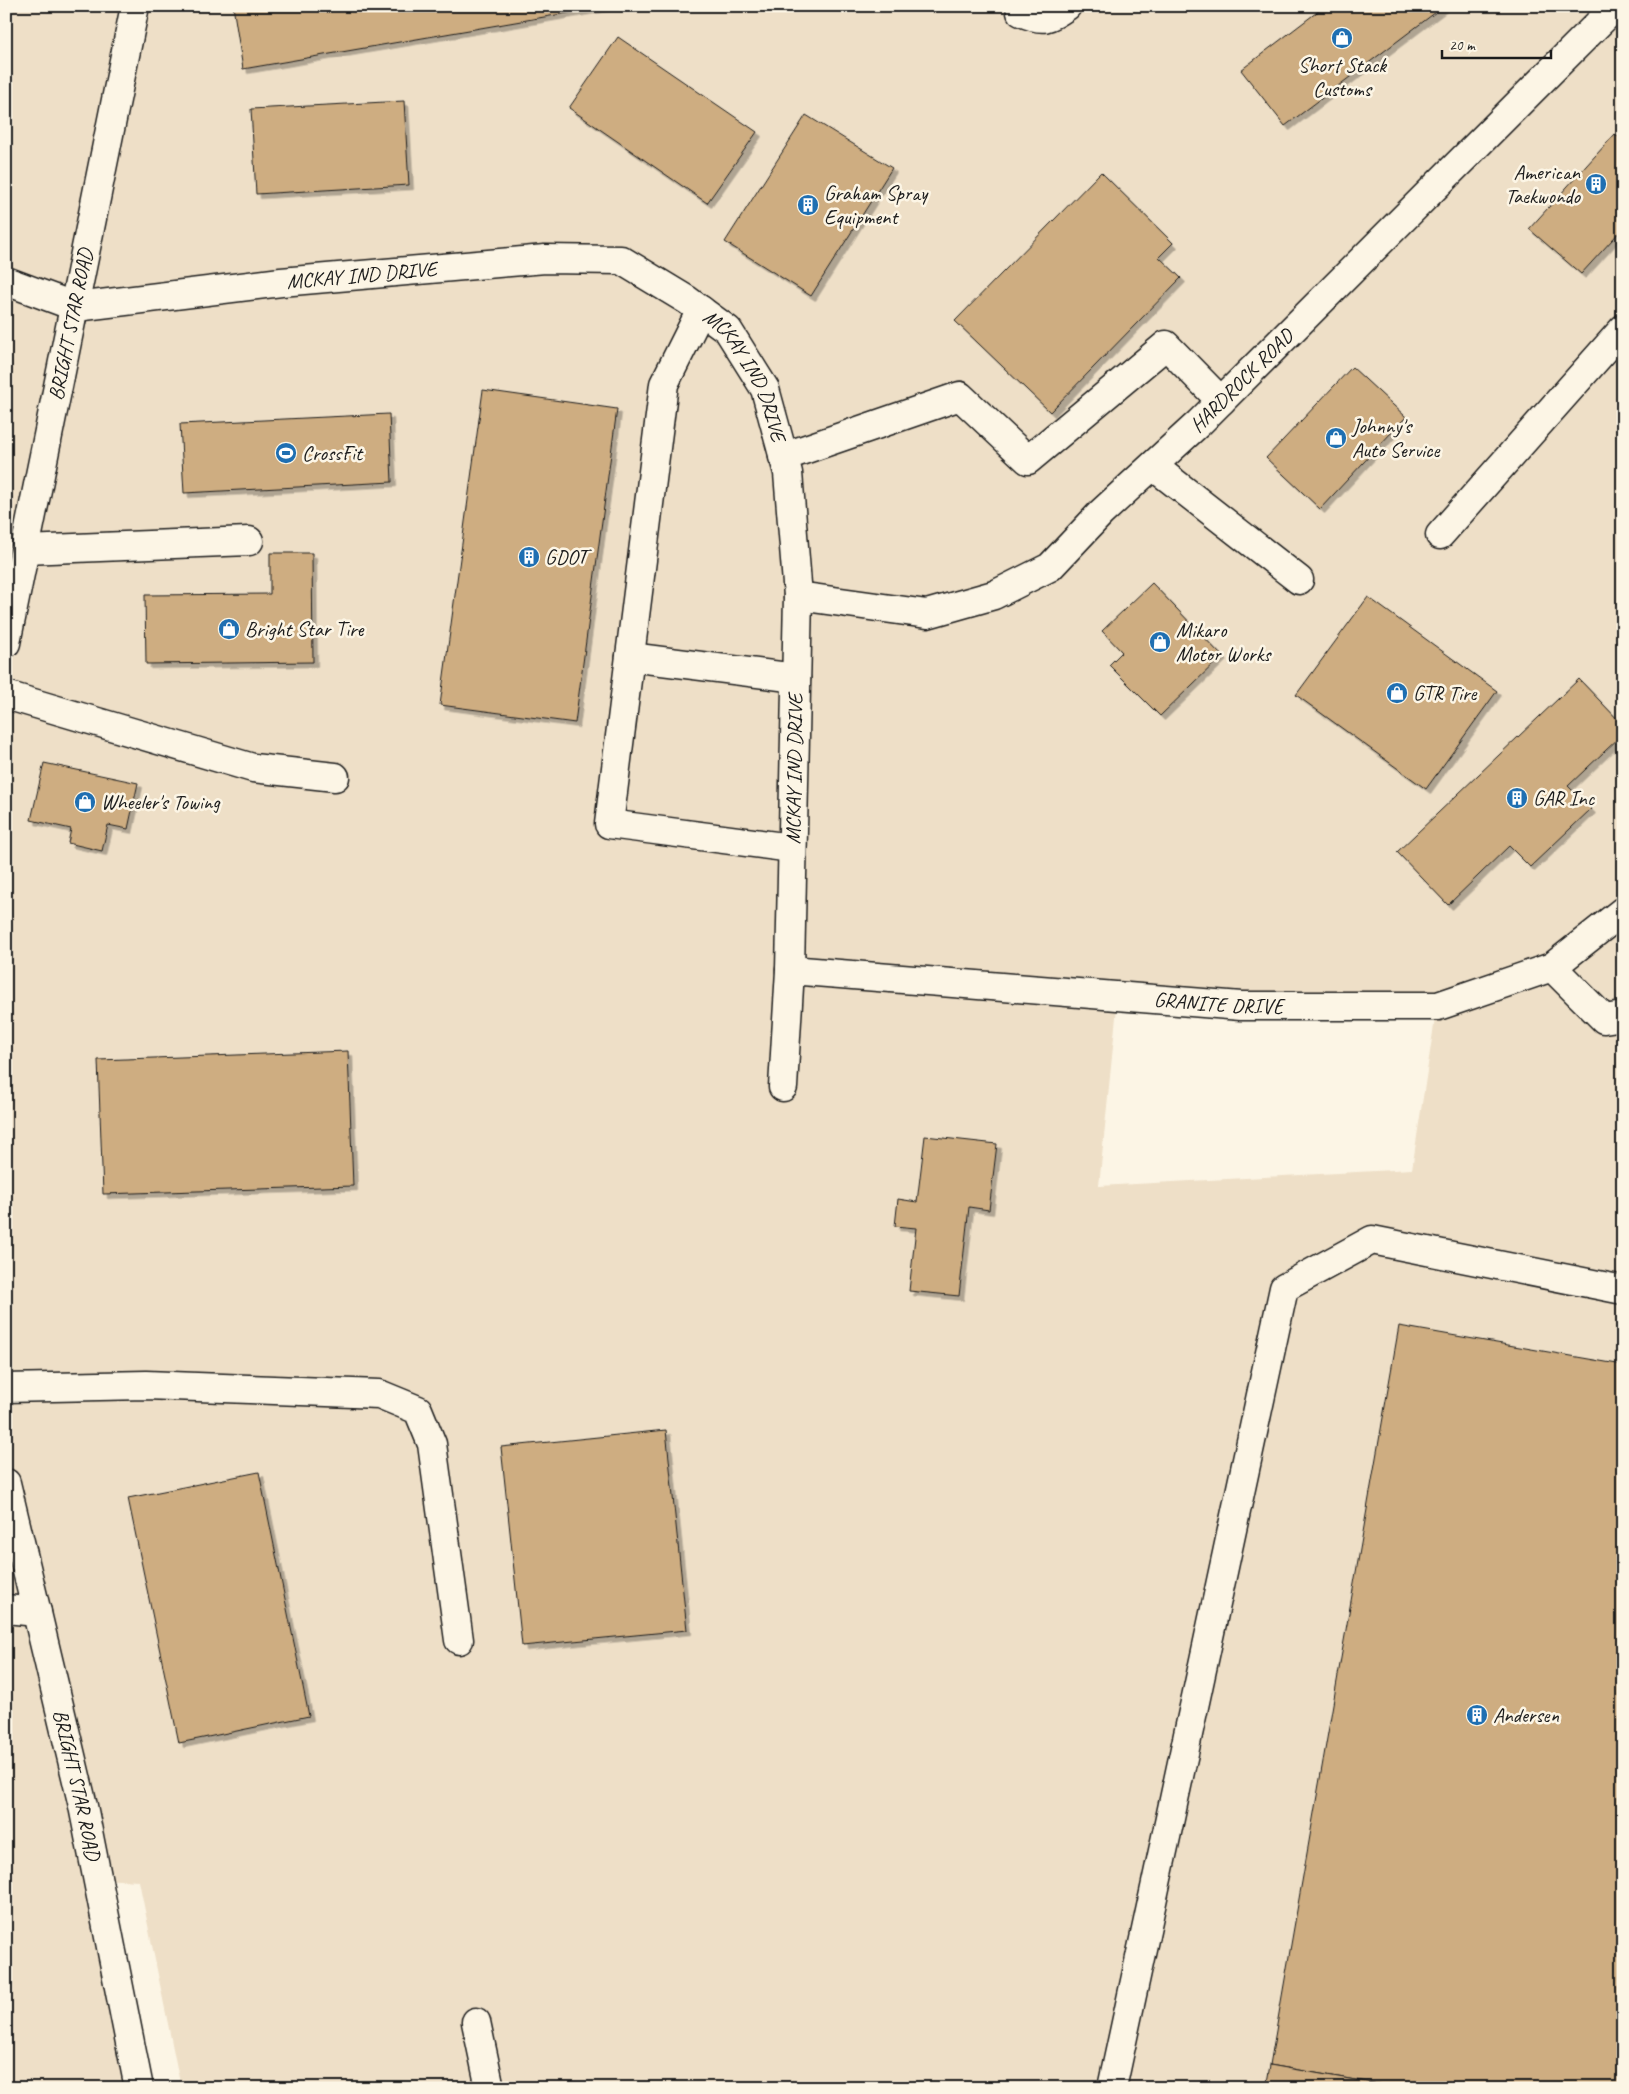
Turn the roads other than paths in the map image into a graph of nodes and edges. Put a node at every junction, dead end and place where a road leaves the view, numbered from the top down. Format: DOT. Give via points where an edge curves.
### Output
graph roads {
  1 [pos="135,6"];
  2 [pos="1020,6"];
  3 [pos="1067,6"];
  4 [pos="1616,6"];
  5 [pos="6,281"];
  6 [pos="76,307"];
  7 [pos="701,310"];
  8 [pos="1623,329"];
  9 [pos="1222,401"];
  10 [pos="783,456"];
  11 [pos="1153,466"];
  12 [pos="1440,535"];
  13 [pos="250,541"];
  14 [pos="25,550"];
  15 [pos="1299,580"];
  16 [pos="798,596"];
  17 [pos="6,643"];
  18 [pos="630,657"];
  19 [pos="796,678"];
  20 [pos="6,695"];
  21 [pos="335,777"];
  22 [pos="792,848"];
  23 [pos="1623,911"];
  24 [pos="1552,967"];
  25 [pos="790,970"];
  26 [pos="1623,1016"];
  27 [pos="783,1087"];
  28 [pos="1623,1290"];
  29 [pos="6,1388"];
  30 [pos="6,1482"];
  31 [pos="6,1609"];
  32 [pos="37,1612"];
  33 [pos="458,1640"];
  34 [pos="476,2022"];
  35 [pos="139,2088"];
  36 [pos="490,2088"];
  37 [pos="1112,2088"];
  1 -- 6 [label="street, BRIGHT STAR ROAD"];
  2 -- 3 [label="street" via="1021,12 1036,19 1050,18"];
  4 -- 9 [label="street, HARDROCK ROAD"];
  5 -- 6 [label="street"];
  6 -- 7 [label="street, MCKAY IND DRIVE" via="281,282 546,259 621,260"];
  6 -- 14 [label="street, BRIGHT STAR ROAD"];
  7 -- 10 [label="street, MCKAY IND DRIVE" via="728,330 765,389"];
  7 -- 18 [label="street" via="664,384"];
  8 -- 12 [label="street"];
  9 -- 10 [label="street" via="1166,345 1028,460 960,396"];
  9 -- 11 [label="street, HARDROCK ROAD"];
  10 -- 16 [label="street, MCKAY IND DRIVE" via="788,473"];
  11 -- 15 [label="street"];
  11 -- 16 [label="street, HARDROCK ROAD" via="1101,513 1050,567 994,595 927,614"];
  13 -- 14 [label="street"];
  14 -- 17 [label="street, BRIGHT STAR ROAD"];
  16 -- 19 [label="street, MCKAY IND DRIVE"];
  18 -- 19 [label="street"];
  18 -- 22 [label="street" via="609,824"];
  19 -- 22 [label="street, MCKAY IND DRIVE"];
  20 -- 21 [label="street" via="253,768"];
  22 -- 25 [label="street, MCKAY IND DRIVE"];
  23 -- 24 [label="street, GRANITE DRIVE"];
  24 -- 25 [label="street, GRANITE DRIVE" via="1438,1006 1241,1006"];
  24 -- 26 [label="street" via="1604,1019"];
  25 -- 27 [label="street, MCKAY IND DRIVE"];
  28 -- 37 [label="street" via="1372,1240 1284,1288"];
  29 -- 33 [label="street" via="146,1385 379,1394 418,1410 432,1444"];
  30 -- 32 [label="street, BRIGHT STAR ROAD"];
  31 -- 32 [label="street"];
  32 -- 35 [label="street, BRIGHT STAR ROAD" via="99,1879"];
  34 -- 36 [label="street"];
}
